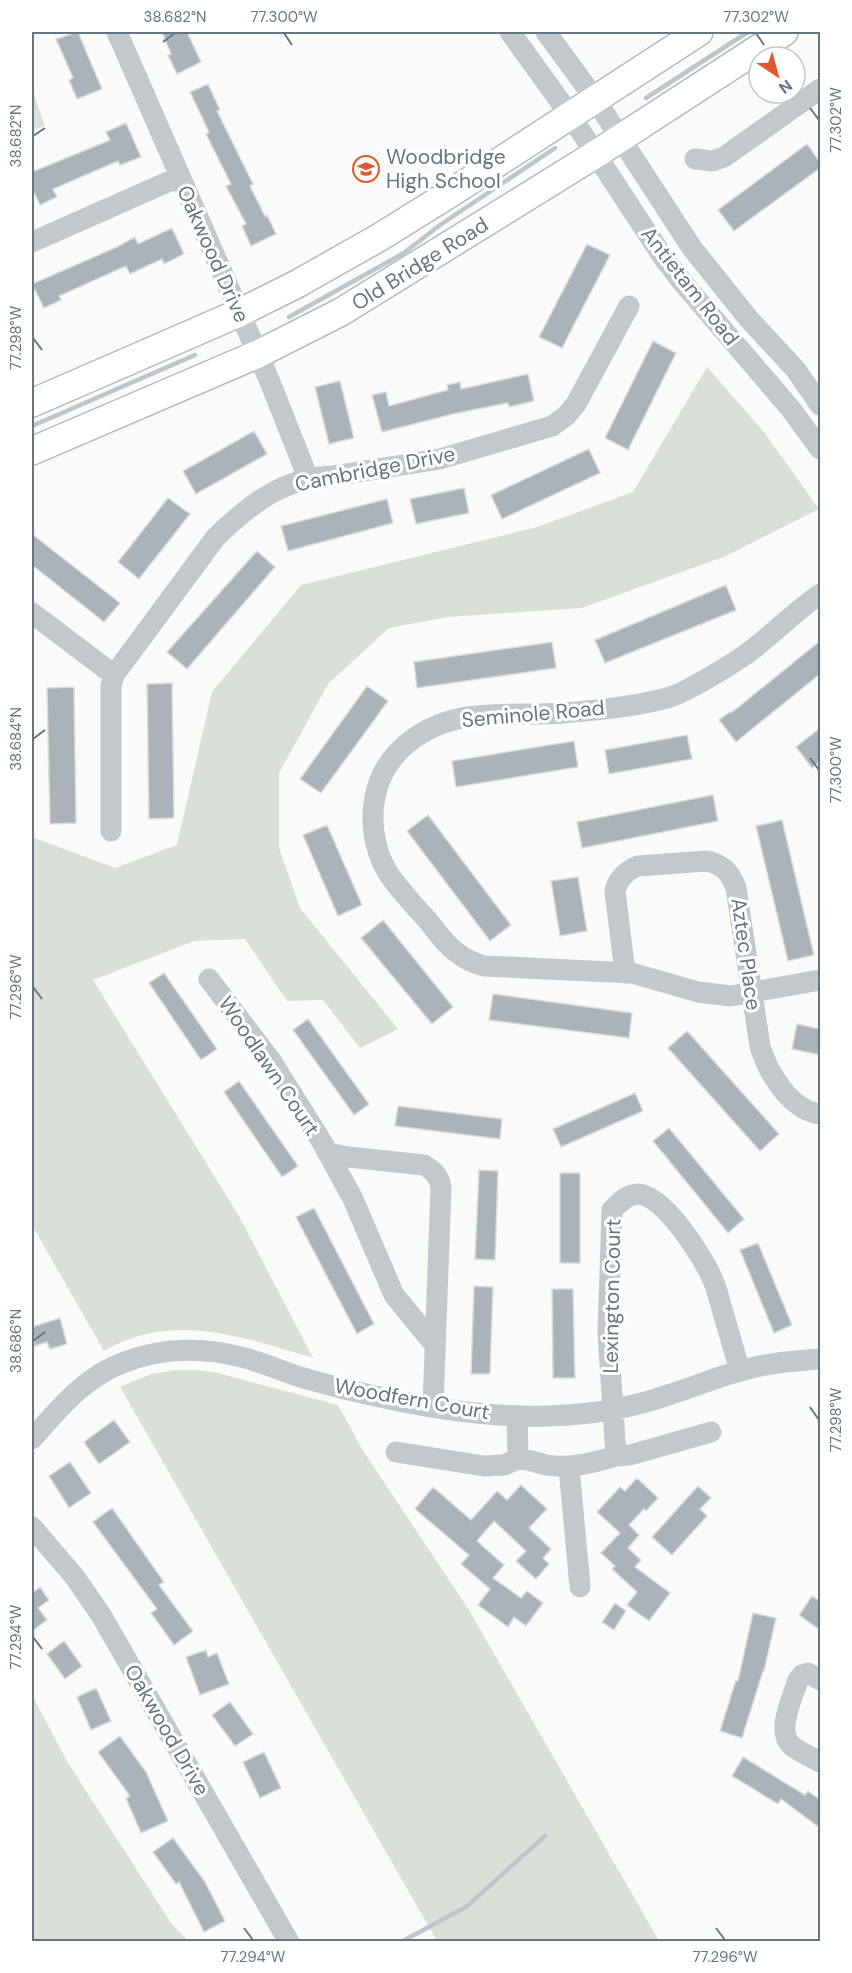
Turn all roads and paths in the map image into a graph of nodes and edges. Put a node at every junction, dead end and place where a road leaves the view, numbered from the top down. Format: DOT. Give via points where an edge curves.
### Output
graph roads {
  1 [pos="117,32"];
  2 [pos="510,32"];
  3 [pos="546,32"];
  4 [pos="699,32"];
  5 [pos="784,32"];
  6 [pos="820,89"];
  7 [pos="595,99"];
  8 [pos="570,115"];
  9 [pos="620,138"];
  10 [pos="596,154"];
  11 [pos="695,159"];
  12 [pos="180,177"];
  13 [pos="32,242"];
  14 [pos="630,306"];
  15 [pos="239,313"];
  16 [pos="258,354"];
  17 [pos="32,403"];
  18 [pos="820,405"];
  19 [pos="820,449"];
  20 [pos="32,452"];
  21 [pos="308,478"];
  22 [pos="820,594"];
  23 [pos="32,613"];
  24 [pos="114,675"];
  25 [pos="111,831"];
  26 [pos="625,973"];
  27 [pos="209,979"];
  28 [pos="820,980"];
  29 [pos="752,993"];
  30 [pos="820,1114"];
  31 [pos="328,1153"];
  32 [pos="435,1345"];
  33 [pos="820,1359"];
  34 [pos="740,1371"];
  35 [pos="432,1407"];
  36 [pos="613,1409"];
  37 [pos="517,1416"];
  38 [pos="711,1432"];
  39 [pos="32,1439"];
  40 [pos="396,1452"];
  41 [pos="616,1456"];
  42 [pos="518,1459"];
  43 [pos="568,1467"];
  44 [pos="32,1527"];
  45 [pos="580,1587"];
  46 [pos="820,1680"];
  47 [pos="820,1762"];
  48 [pos="289,1941"];
  1 -- 12 [label="street, Oakwood Drive"];
  2 -- 8 [label="street, Antietam Road"];
  3 -- 7 [label="street, Antietam Road"];
  4 -- 7 [label="main road"];
  5 -- 9 [label="main road, Old Bridge Road"];
  6 -- 11 [label="street" via="724,157"];
  7 -- 8 [label="main road"];
  7 -- 9 [label="street, Antietam Road"];
  8 -- 10 [label="street, Antietam Road"];
  8 -- 15 [label="main road" via="380,237"];
  9 -- 10 [label="main road, Old Bridge Road"];
  9 -- 18 [label="street, Antietam Road" via="692,248 796,370"];
  10 -- 16 [label="main road, Old Bridge Road" via="341,312"];
  10 -- 19 [label="street, Antietam Road" via="683,284 790,408"];
  12 -- 13 [label="street"];
  12 -- 15 [label="street, Oakwood Drive"];
  14 -- 21 [label="street, Cambridge Drive" via="576,404 552,426 440,459"];
  15 -- 16 [label="street, Oakwood Drive"];
  15 -- 17 [label="main road"];
  16 -- 20 [label="main road, Old Bridge Road"];
  16 -- 21 [label="street, Oakwood Drive"];
  21 -- 24 [label="street, Cambridge Drive" via="263,498 216,537"];
  22 -- 26 [label="street, Seminole Road" via="753,649 668,698 573,712 452,720 410,740 386,766 374,798 377,849 393,879 457,954 484,966"];
  23 -- 24 [label="street"];
  24 -- 25 [label="street"];
  26 -- 29 [label="street, Seminole Road" via="716,996"];
  26 -- 29 [label="street, Aztec Place" via="615,891 622,876 638,866 707,861 718,863 732,876"];
  27 -- 31 [label="street, Woodlawn Court" via="272,1062"];
  28 -- 29 [label="street, Seminole Road"];
  29 -- 30 [label="street, Aztec Place" via="765,1064 786,1094"];
  31 -- 32 [label="street, Woodlawn Court" via="353,1199 394,1295"];
  31 -- 32 [label="street, Woodlawn Court" via="424,1165 439,1178"];
  32 -- 35 [label="street, Woodlawn Court"];
  33 -- 34 [label="street, Woodfern Court"];
  34 -- 36 [label="street, Woodfern Court" via="671,1395"];
  34 -- 36 [label="street, Lexington Court" via="713,1280 702,1258 685,1232 657,1203 640,1194 629,1196 612,1210 608,1333"];
  35 -- 37 [label="street, Woodfern Court"];
  35 -- 39 [label="street, Woodfern Court" via="313,1381 244,1358 176,1350 123,1362 102,1373 67,1400"];
  36 -- 37 [label="street, Woodfern Court"];
  36 -- 41 [label="street, Lexington Court"];
  37 -- 42 [label="street"];
  38 -- 41 [label="street"];
  40 -- 42 [label="street" via="484,1466 504,1465"];
  41 -- 43 [label="street"];
  42 -- 43 [label="street"];
  43 -- 45 [label="street"];
  44 -- 48 [label="street, Oakwood Drive" via="102,1615"];
  46 -- 47 [label="street" via="808,1673 798,1680 783,1731 792,1746"];
}
